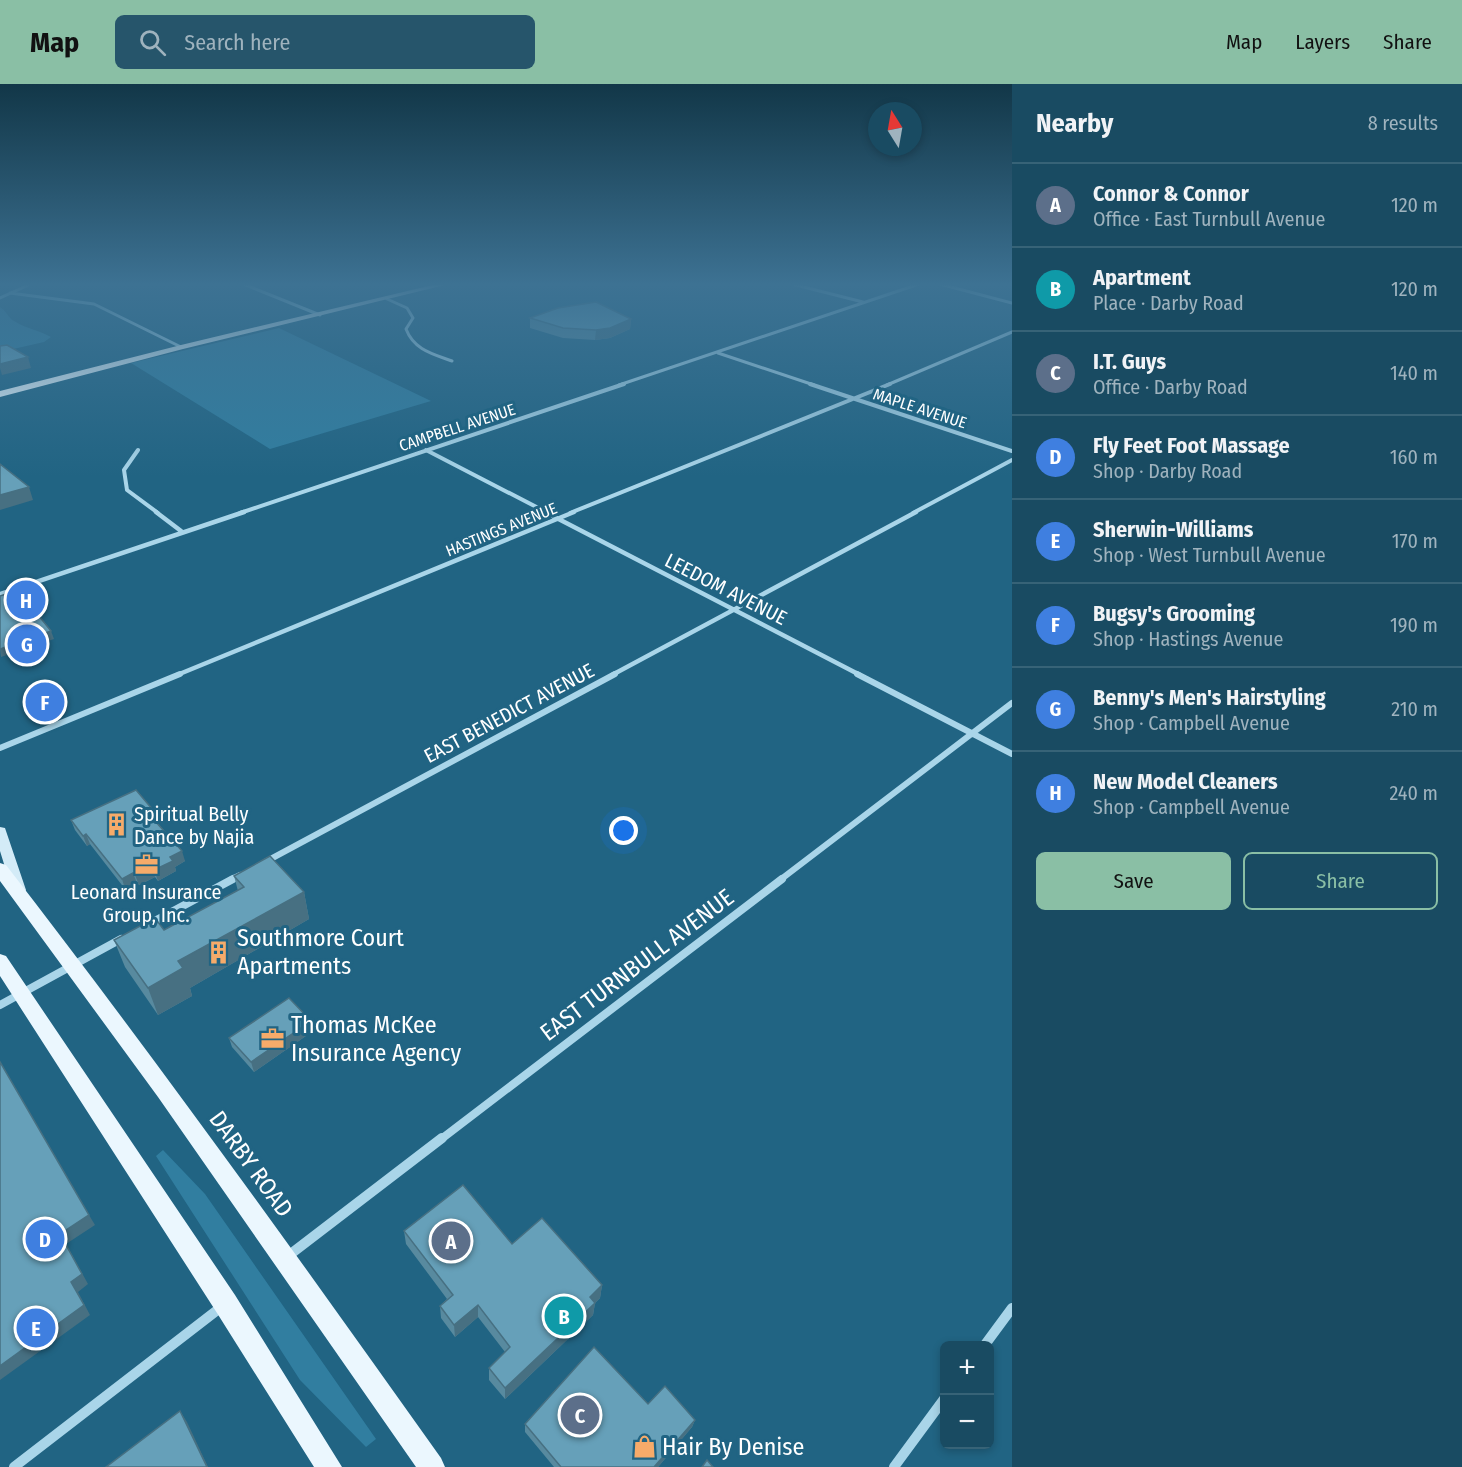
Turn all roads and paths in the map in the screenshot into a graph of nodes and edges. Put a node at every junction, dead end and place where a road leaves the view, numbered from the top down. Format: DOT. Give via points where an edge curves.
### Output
graph roads {
  1 [pos="179,348"];
  2 [pos="418,348"];
  3 [pos="734,348"];
  4 [pos="975,348"];
  5 [pos="718,353"];
  6 [pos="452,361"];
  7 [pos="0,394"];
  8 [pos="854,399"];
  9 [pos="138,450"];
  10 [pos="426,450"];
  11 [pos="1012,451"];
  12 [pos="1012,460"];
  13 [pos="556,519"];
  14 [pos="181,531"];
  15 [pos="0,594"];
  16 [pos="735,611"];
  17 [pos="1012,703"];
  18 [pos="972,733"];
  19 [pos="0,748"];
  20 [pos="1012,754"];
  21 [pos="0,831"];
  22 [pos="259,865"];
  23 [pos="0,869"];
  24 [pos="248,871"];
  25 [pos="22,897"];
  26 [pos="142,927"];
  27 [pos="132,933"];
  28 [pos="0,961"];
  29 [pos="73,965"];
  30 [pos="20,995"];
  31 [pos="0,1005"];
  32 [pos="285,1258"];
  33 [pos="226,1304"];
  34 [pos="1012,1308"];
  35 [pos="988,1341"];
  36 [pos="940,1406"];
  37 [pos="14,1467"];
  38 [pos="329,1467"];
  39 [pos="432,1467"];
  40 [pos="894,1467"];
  1 -- 7 [label="main road"];
  2 -- 6 [label="street"];
  3 -- 5 [label="street, CAMPBELL AVENUE"];
  4 -- 8 [label="street, HASTINGS AVENUE"];
  5 -- 8 [label="street, MAPLE AVENUE"];
  5 -- 10 [label="street, CAMPBELL AVENUE"];
  8 -- 11 [label="street, MAPLE AVENUE"];
  8 -- 13 [label="street, HASTINGS AVENUE"];
  9 -- 14 [label="street" via="124,470 127,490"];
  10 -- 13 [label="street, LEEDOM AVENUE"];
  10 -- 14 [label="street, CAMPBELL AVENUE"];
  12 -- 16 [label="street, EAST BENEDICT AVENUE"];
  13 -- 16 [label="street, LEEDOM AVENUE"];
  13 -- 19 [label="street, HASTINGS AVENUE"];
  14 -- 15 [label="street, CAMPBELL AVENUE"];
  16 -- 18 [label="street, LEEDOM AVENUE"];
  16 -- 22 [label="street, EAST BENEDICT AVENUE"];
  17 -- 18 [label="street, EAST TURNBULL AVENUE"];
  18 -- 20 [label="street, LEEDOM AVENUE"];
  18 -- 32 [label="street, EAST TURNBULL AVENUE"];
  21 -- 25 [label="street, DARBY ROAD"];
  23 -- 25 [label="main road, DARBY ROAD"];
  24 -- 26 [label="street"];
  25 -- 29 [label="main road, DARBY ROAD"];
  27 -- 29 [label="street"];
  28 -- 30 [label="main road"];
  29 -- 30 [label="street"];
  29 -- 32 [label="main road, DARBY ROAD"];
  30 -- 31 [label="street"];
  30 -- 33 [label="main road"];
  32 -- 39 [label="main road, DARBY ROAD"];
  33 -- 37 [label="street"];
  33 -- 38 [label="main road"];
  34 -- 35 [label="street"];
  36 -- 40 [label="street"];
}
